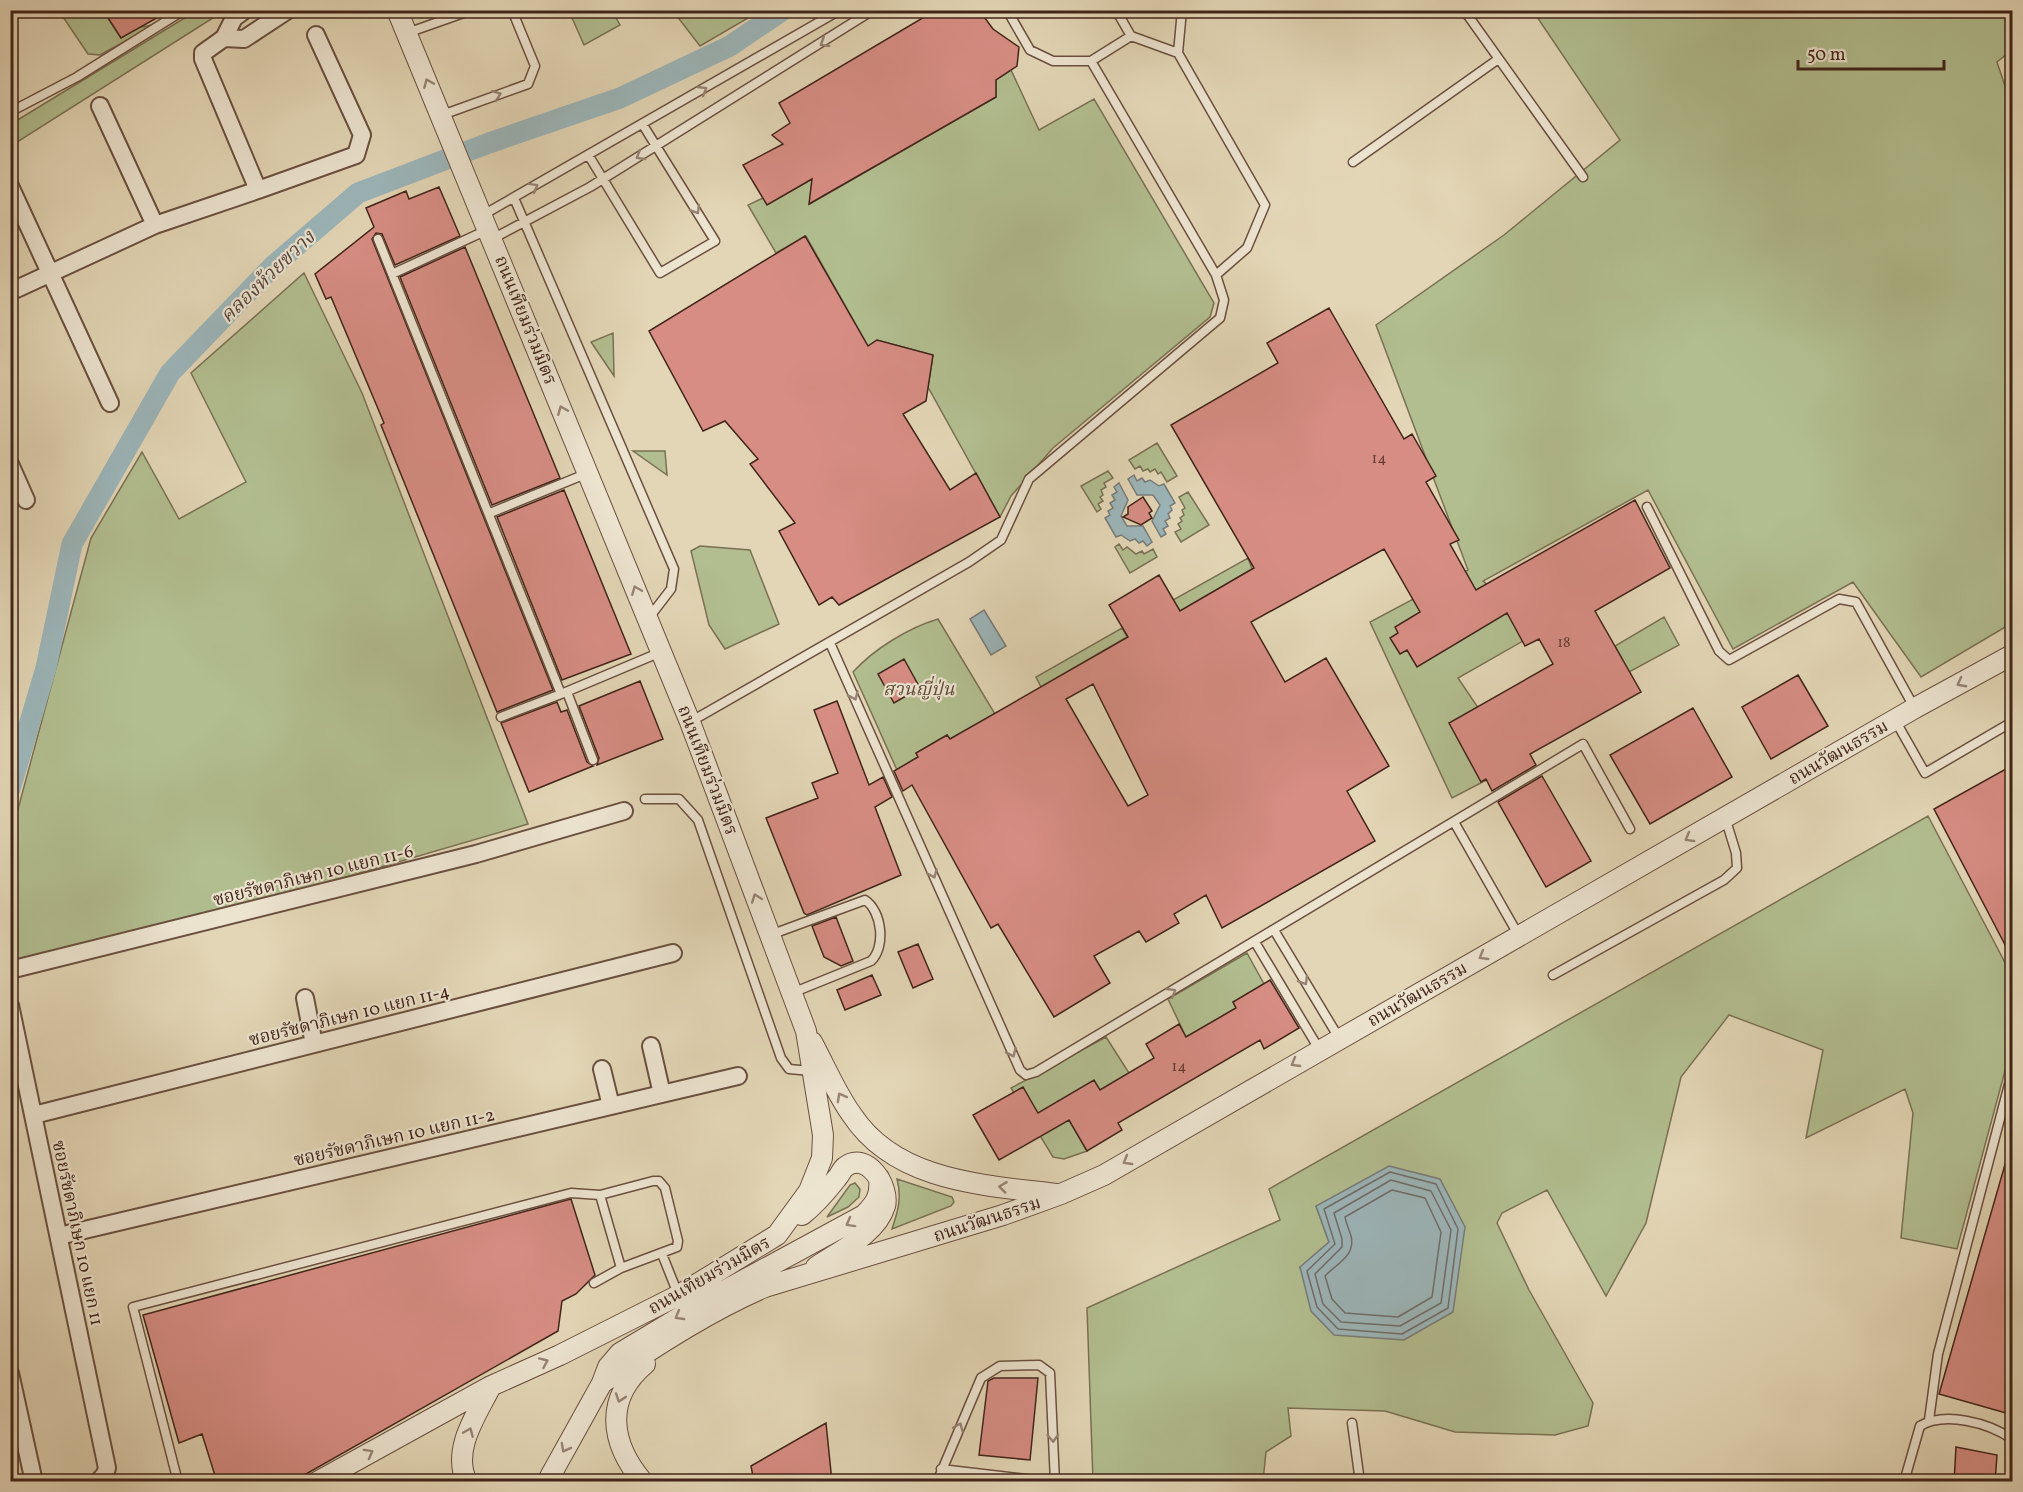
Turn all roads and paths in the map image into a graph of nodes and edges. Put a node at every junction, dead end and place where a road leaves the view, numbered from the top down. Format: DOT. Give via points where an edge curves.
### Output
graph roads {
  1 [pos="184,10"];
  2 [pos="245,10"];
  3 [pos="288,10"];
  4 [pos="397,10"];
  5 [pos="472,10"];
  6 [pos="512,10"];
  7 [pos="840,10"];
  8 [pos="873,10"];
  9 [pos="1007,10"];
  10 [pos="1116,10"];
  11 [pos="1182,10"];
  12 [pos="1464,10"];
  13 [pos="406,33"];
  14 [pos="316,35"];
  15 [pos="1131,36"];
  16 [pos="224,38"];
  17 [pos="1178,53"];
  18 [pos="1497,60"];
  19 [pos="1091,61"];
  20 [pos="100,106"];
  21 [pos="10,112"];
  22 [pos="442,115"];
  23 [pos="643,125"];
  24 [pos="656,146"];
  25 [pos="589,156"];
  26 [pos="1353,162"];
  27 [pos="1583,177"];
  28 [pos="603,178"];
  29 [pos="10,186"];
  30 [pos="258,190"];
  31 [pos="514,198"];
  32 [pos="524,222"];
  33 [pos="155,225"];
  34 [pos="488,228"];
  35 [pos="378,239"];
  36 [pos="51,273"];
  37 [pos="392,274"];
  38 [pos="1216,274"];
  39 [pos="10,292"];
  40 [pos="110,403"];
  41 [pos="10,464"];
  42 [pos="588,473"];
  43 [pos="26,500"];
  44 [pos="1647,507"];
  45 [pos="490,513"];
  46 [pos="648,619"];
  47 [pos="830,643"];
  48 [pos="661,652"];
  49 [pos="2013,655"];
  50 [pos="564,693"];
  51 [pos="1915,708"];
  52 [pos="501,717"];
  53 [pos="1895,719"];
  54 [pos="690,722"];
  55 [pos="2013,722"];
  56 [pos="592,760"];
  57 [pos="645,799"];
  58 [pos="624,811"];
  59 [pos="1725,817"];
  60 [pos="1454,822"];
  61 [pos="1630,829"];
  62 [pos="1274,930"];
  63 [pos="770,935"];
  64 [pos="1519,936"];
  65 [pos="1256,942"];
  66 [pos="673,953"];
  67 [pos="10,970"];
  68 [pos="1552,975"];
  69 [pos="791,993"];
  70 [pos="305,998"];
  71 [pos="10,1005"];
  72 [pos="806,1031"];
  73 [pos="1338,1038"];
  74 [pos="314,1044"];
  75 [pos="651,1046"];
  76 [pos="1319,1049"];
  77 [pos="602,1070"];
  78 [pos="812,1071"];
  79 [pos="2013,1073"];
  80 [pos="738,1076"];
  81 [pos="662,1094"];
  82 [pos="611,1106"];
  83 [pos="34,1115"];
  84 [pos="879,1178"];
  85 [pos="1061,1194"];
  86 [pos="600,1195"];
  87 [pos="777,1235"];
  88 [pos="58,1236"];
  89 [pos="662,1254"];
  90 [pos="621,1268"];
  91 [pos="797,1279"];
  92 [pos="594,1283"];
  93 [pos="679,1295"];
  94 [pos="688,1328"];
  95 [pos="10,1373"];
  96 [pos="602,1383"];
  97 [pos="491,1386"];
  98 [pos="1929,1420"];
  99 [pos="1352,1423"];
  100 [pos="2013,1439"];
  101 [pos="941,1469"];
  102 [pos="102,1475"];
  103 [pos="34,1482"];
  104 [pos="178,1482"];
  105 [pos="317,1482"];
  106 [pos="467,1482"];
  107 [pos="547,1482"];
  108 [pos="643,1482"];
  109 [pos="937,1482"];
  110 [pos="1053,1482"];
  111 [pos="1360,1482"];
  112 [pos="1904,1482"];
  1 -- 21 [label="lane" via="77,77"];
  2 -- 16 [label="street" via="234,18"];
  3 -- 16 [label="street" via="244,39"];
  4 -- 13 [label="street, ถนนเทียมร่วมมิตร"];
  5 -- 13 [label="lane"];
  22 -- 6 [label="lane, one-way" via="528,84 535,66"];
  23 -- 7 [label="lane, one-way"];
  8 -- 24 [label="lane, one-way"];
  9 -- 19 [label="lane" via="1030,50 1053,61"];
  10 -- 15 [label="lane"];
  11 -- 17 [label="lane"];
  12 -- 18 [label="lane"];
  22 -- 13 [label="street, ถนนเทียมร่วมมิตร, one-way"];
  14 -- 30 [label="street" via="363,135 361,145 356,155"];
  15 -- 17 [label="lane"];
  15 -- 19 [label="lane"];
  16 -- 30 [label="street" via="202,53 203,59"];
  17 -- 38 [label="lane" via="1265,205 1247,248"];
  18 -- 26 [label="lane"];
  18 -- 27 [label="lane"];
  19 -- 38 [label="lane"];
  20 -- 33 [label="street"];
  22 -- 34 [label="street, ถนนเทียมร่วมมิตร"];
  23 -- 24 [label="lane"];
  23 -- 25 [label="lane"];
  24 -- 28 [label="lane, one-way"];
  24 -- 28 [label="lane, one-way" via="715,241 660,273"];
  25 -- 28 [label="lane"];
  31 -- 25 [label="lane, one-way"];
  28 -- 32 [label="lane"];
  29 -- 36 [label="street"];
  30 -- 33 [label="street"];
  31 -- 32 [label="lane"];
  31 -- 34 [label="lane"];
  32 -- 34 [label="lane"];
  32 -- 46 [label="lane" via="674,569 671,589"];
  33 -- 36 [label="street"];
  34 -- 37 [label="lane"];
  42 -- 34 [label="street, ถนนเทียมร่วมมิตร, one-way"];
  35 -- 37 [label="lane"];
  36 -- 39 [label="street"];
  36 -- 40 [label="street"];
  37 -- 45 [label="lane"];
  38 -- 47 [label="lane" via="1224,300 1220,318 1029,479 1001,540"];
  41 -- 43 [label="street"];
  42 -- 45 [label="lane"];
  46 -- 42 [label="street, ถนนเทียมร่วมมิตร, one-way"];
  44 -- 51 [label="lane" via="1719,651 1729,660 1839,599 1856,602"];
  45 -- 50 [label="lane"];
  46 -- 48 [label="street, ถนนเทียมร่วมมิตร"];
  47 -- 54 [label="lane"];
  47 -- 65 [label="lane, one-way" via="1020,1070 1026,1075"];
  48 -- 50 [label="lane"];
  48 -- 54 [label="street, ถนนเทียมร่วมมิตร"];
  49 -- 51 [label="street, ถนนวัฒนธรรม, one-way"];
  50 -- 52 [label="lane"];
  50 -- 56 [label="lane"];
  51 -- 53 [label="street, ถนนวัฒนธรรม"];
  53 -- 55 [label="lane" via="1925,772"];
  53 -- 59 [label="street, ถนนวัฒนธรรม"];
  63 -- 54 [label="street, ถนนเทียมร่วมมิตร, one-way"];
  57 -- 78 [label="lane" via="679,799 698,820 781,1058 789,1069"];
  58 -- 67 [label="street, ซอยรัชดาภิเษก 10 แยก 11-6" via="465,857"];
  59 -- 64 [label="street, ถนนวัฒนธรรม, one-way"];
  59 -- 68 [label="lane" via="1737,868 1724,880"];
  60 -- 61 [label="lane" via="1583,744"];
  60 -- 62 [label="lane"];
  60 -- 64 [label="lane"];
  62 -- 65 [label="lane"];
  62 -- 73 [label="lane, one-way"];
  63 -- 69 [label="street, ถนนเทียมร่วมมิตร"];
  63 -- 69 [label="lane" via="865,900 877,917 881,942 871,961"];
  64 -- 73 [label="street, ถนนวัฒนธรรม, one-way"];
  65 -- 76 [label="lane"];
  66 -- 74 [label="street, ซอยรัชดาภิเษก 10 แยก 11-4"];
  69 -- 72 [label="street, ถนนเทียมร่วมมิตร"];
  70 -- 74 [label="street"];
  71 -- 83 [label="street, ซอยรัชดาภิเษก 10 แยก 11"];
  72 -- 78 [label="street, ถนนเทียมร่วมมิตร"];
  85 -- 72 [label="street, one-way" via="962,1182 926,1171 880,1146 852,1116"];
  73 -- 76 [label="street, ถนนวัฒนธรรม"];
  74 -- 83 [label="street, ซอยรัชดาภิเษก 10 แยก 11-4"];
  75 -- 81 [label="street"];
  76 -- 85 [label="street, ถนนวัฒนธรรม, one-way" via="1104,1175"];
  77 -- 82 [label="street"];
  78 -- 87 [label="street, ถนนเทียมร่วมมิตร" via="823,1136 822,1158 809,1191"];
  79 -- 98 [label="lane" via="1938,1354"];
  80 -- 81 [label="street, ซอยรัชดาภิเษก 10 แยก 11-2"];
  81 -- 82 [label="street, ซอยรัชดาภิเษก 10 แยก 11-2"];
  82 -- 88 [label="street, ซอยรัชดาภิเษก 10 แยก 11-2"];
  83 -- 88 [label="street, ซอยรัชดาภิเษก 10 แยก 11"];
  84 -- 87 [label="street" via="858,1163 844,1167 816,1204"];
  84 -- 91 [label="street" via="885,1189 885,1206 876,1222"];
  84 -- 96 [label="street, one-way" via="881,1191 875,1205 864,1215 620,1353 608,1367"];
  85 -- 91 [label="street, ถนนวัฒนธรรม"];
  86 -- 89 [label="lane" via="659,1182 665,1188 678,1241 674,1250"];
  86 -- 90 [label="lane"];
  86 -- 104 [label="lane" via="571,1193 133,1307"];
  87 -- 93 [label="street, ถนนเทียมร่วมมิตร"];
  88 -- 102 [label="street, ซอยรัชดาภิเษก 10 แยก 11"];
  89 -- 90 [label="lane"];
  89 -- 93 [label="lane"];
  90 -- 92 [label="lane"];
  91 -- 94 [label="street, ถนนเทียมร่วมมิตร" via="765,1287"];
  97 -- 93 [label="street, ถนนเทียมร่วมมิตร, one-way"];
  94 -- 96 [label="street"];
  94 -- 108 [label="street, one-way" via="630,1376 618,1397 614,1420 623,1450"];
  95 -- 103 [label="street"];
  96 -- 107 [label="street, one-way"];
  105 -- 97 [label="street, ถนนเทียมร่วมมิตร, one-way"];
  106 -- 97 [label="street, one-way" via="461,1456"];
  98 -- 100 [label="lane" via="1965,1420"];
  98 -- 112 [label="lane" via="1920,1426"];
  99 -- 111 [label="lane"];
  101 -- 109 [label="lane"];
  101 -- 110 [label="lane"];
  101 -- 110 [label="lane, one-way" via="981,1378 1000,1366 1039,1365 1050,1373"];
}
